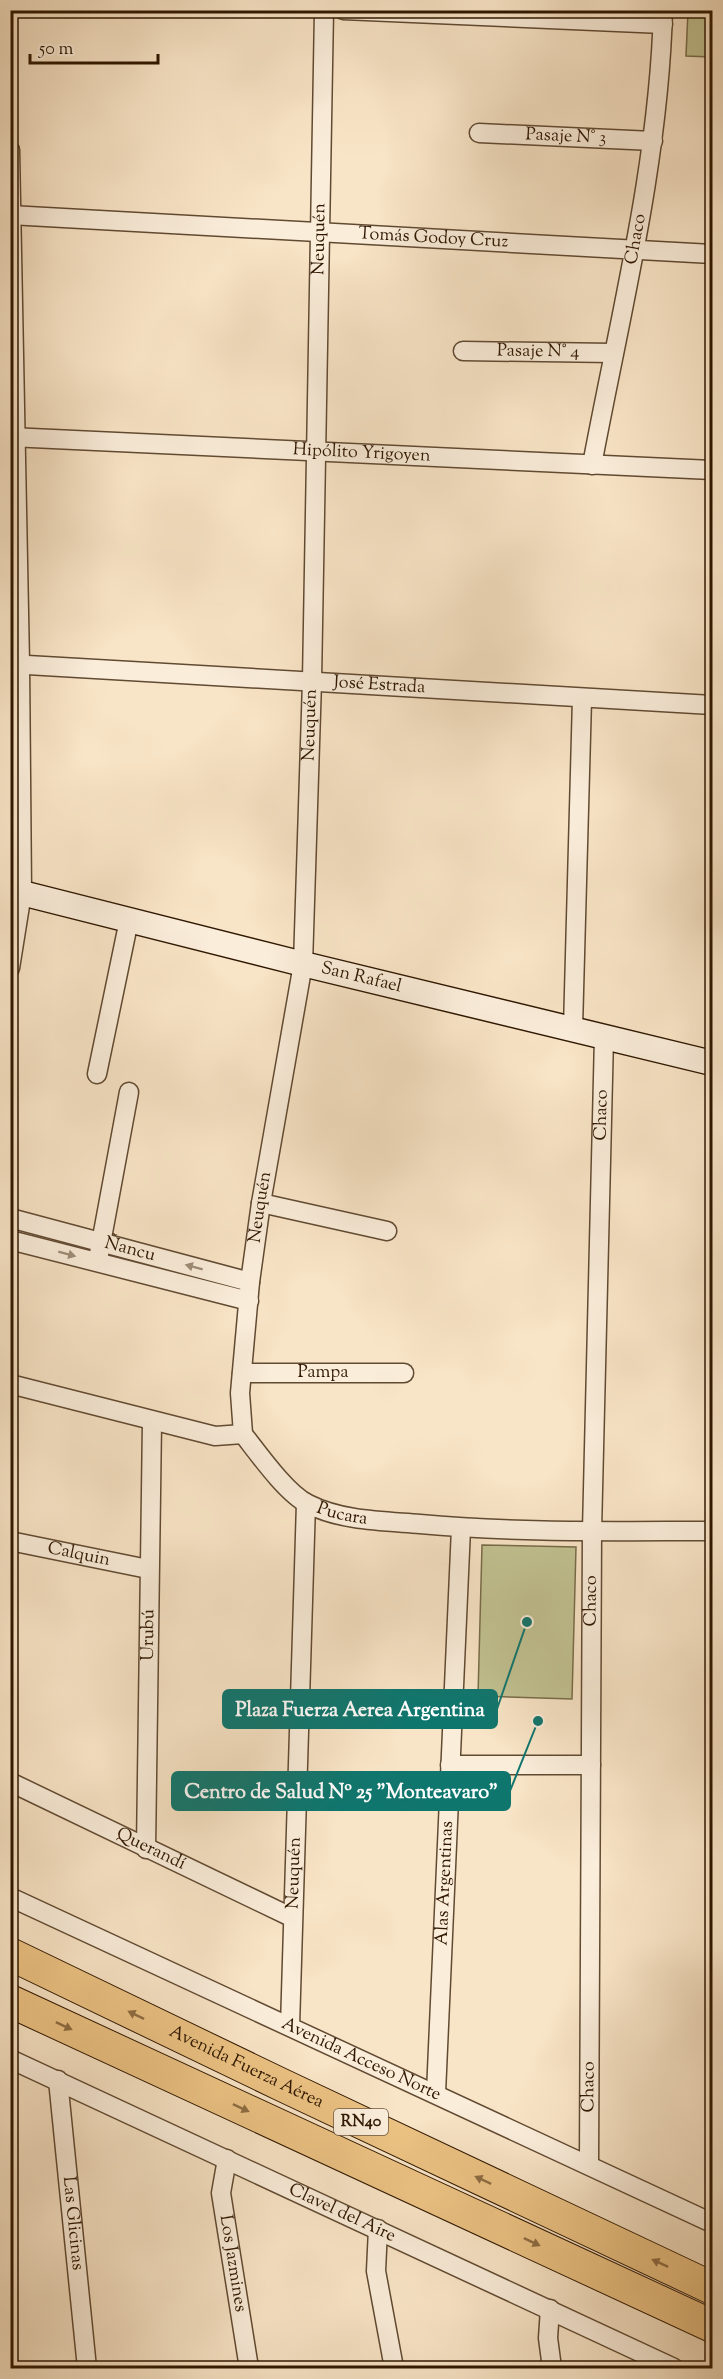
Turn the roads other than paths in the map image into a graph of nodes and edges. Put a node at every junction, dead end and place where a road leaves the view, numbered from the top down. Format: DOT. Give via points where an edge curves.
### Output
graph roads {
  1 [pos="324,10"];
  2 [pos="343,10"];
  3 [pos="663,17"];
  4 [pos="479,133"];
  5 [pos="653,141"];
  6 [pos="10,150"];
  7 [pos="11,215"];
  8 [pos="320,233"];
  9 [pos="635,250"];
  10 [pos="712,254"];
  11 [pos="463,351"];
  12 [pos="613,353"];
  13 [pos="14,437"];
  14 [pos="316,452"];
  15 [pos="592,465"];
  16 [pos="712,470"];
  17 [pos="15,664"];
  18 [pos="312,681"];
  19 [pos="582,699"];
  20 [pos="712,705"];
  21 [pos="16,891"];
  22 [pos="129,920"];
  23 [pos="303,964"];
  24 [pos="10,968"];
  25 [pos="573,1028"];
  26 [pos="604,1037"];
  27 [pos="712,1063"];
  28 [pos="97,1074"];
  29 [pos="129,1092"];
  30 [pos="261,1203"];
  31 [pos="10,1218"];
  32 [pos="387,1231"];
  33 [pos="10,1240"];
  34 [pos="101,1243"];
  35 [pos="97,1262"];
  36 [pos="250,1282"];
  37 [pos="249,1301"];
  38 [pos="242,1373"];
  39 [pos="404,1373"];
  40 [pos="10,1384"];
  41 [pos="152,1421"];
  42 [pos="243,1434"];
  43 [pos="306,1503"];
  44 [pos="461,1528"];
  45 [pos="592,1531"];
  46 [pos="712,1531"];
  47 [pos="10,1540"];
  48 [pos="148,1569"];
  49 [pos="450,1765"];
  50 [pos="591,1765"];
  51 [pos="10,1782"];
  52 [pos="146,1849"];
  53 [pos="10,1897"];
  54 [pos="291,1917"];
  55 [pos="10,1954"];
  56 [pos="10,2001"];
  57 [pos="290,2026"];
  58 [pos="10,2059"];
  59 [pos="58,2079"];
  60 [pos="436,2093"];
  61 [pos="227,2159"];
  62 [pos="589,2165"];
  63 [pos="712,2223"];
  64 [pos="378,2229"];
  65 [pos="712,2288"];
  66 [pos="550,2309"];
  67 [pos="712,2326"];
  68 [pos="87,2368"];
  69 [pos="249,2368"];
  70 [pos="394,2368"];
  71 [pos="552,2368"];
  72 [pos="674,2368"];
  1 -- 8 [label="street, Neuquén"];
  2 -- 3 [label="street"];
  3 -- 5 [label="street, Chaco"];
  4 -- 5 [label="street, Pasaje N° 3"];
  5 -- 9 [label="street, Chaco"];
  6 -- 7 [label="street"];
  7 -- 8 [label="street, Tomás Godoy Cruz"];
  7 -- 13 [label="street"];
  8 -- 9 [label="street, Tomás Godoy Cruz"];
  8 -- 14 [label="street, Neuquén"];
  9 -- 10 [label="street, Tomás Godoy Cruz"];
  9 -- 12 [label="street, Chaco"];
  11 -- 12 [label="street, Pasaje N° 4"];
  12 -- 15 [label="street, Chaco"];
  13 -- 14 [label="street, Hipólito Yrigoyen"];
  13 -- 17 [label="street"];
  14 -- 15 [label="street, Hipólito Yrigoyen"];
  14 -- 18 [label="street, Neuquén"];
  15 -- 16 [label="street, Hipólito Yrigoyen"];
  17 -- 18 [label="street, José Estrada"];
  17 -- 21 [label="street"];
  18 -- 19 [label="street, José Estrada"];
  18 -- 23 [label="street, Neuquén"];
  19 -- 20 [label="street, José Estrada"];
  19 -- 25 [label="street"];
  21 -- 22 [label="street, San Rafael"];
  21 -- 24 [label="street"];
  22 -- 23 [label="street, San Rafael"];
  22 -- 28 [label="street"];
  23 -- 25 [label="street, San Rafael"];
  23 -- 30 [label="street, Neuquén"];
  25 -- 26 [label="street, San Rafael"];
  26 -- 27 [label="street, San Rafael"];
  26 -- 45 [label="street, Chaco"];
  29 -- 34 [label="street"];
  30 -- 32 [label="street"];
  30 -- 36 [label="street, Neuquén"];
  31 -- 34 [label="street, Ñancu"];
  33 -- 35 [label="street, Ñancu, one-way"];
  34 -- 35 [label="street"];
  36 -- 34 [label="street, Ñancu, one-way"];
  35 -- 37 [label="street, Ñancu"];
  36 -- 37 [label="street, Neuquén"];
  37 -- 38 [label="street, Neuquén"];
  38 -- 39 [label="street, Pampa"];
  38 -- 42 [label="street, Neuquén"];
  40 -- 41 [label="street"];
  41 -- 42 [label="street" via="215,1436"];
  41 -- 48 [label="street, Urubú"];
  42 -- 43 [label="street, Pucara" via="270,1470"];
  43 -- 44 [label="street, Pucara" via="363,1520"];
  43 -- 54 [label="street, Neuquén"];
  44 -- 45 [label="street, Pucara"];
  44 -- 49 [label="street, Alas Argentinas"];
  45 -- 46 [label="street, Pucara"];
  45 -- 50 [label="street, Chaco"];
  47 -- 48 [label="street, Calquin"];
  48 -- 52 [label="street, Urubú"];
  49 -- 50 [label="street"];
  49 -- 60 [label="street, Alas Argentinas"];
  50 -- 62 [label="street, Chaco"];
  51 -- 52 [label="street, Querandí"];
  52 -- 54 [label="street, Querandí"];
  53 -- 57 [label="street, Avenida Acceso Norte"];
  54 -- 57 [label="street, Neuquén"];
  65 -- 55 [label="highway, Avenida Fuerza Aérea / RN40, one-way"];
  56 -- 67 [label="highway, Avenida Fuerza Aérea / RN40, one-way"];
  57 -- 60 [label="street, Avenida Acceso Norte"];
  58 -- 59 [label="street, Clavel del Aire"];
  59 -- 61 [label="street, Clavel del Aire"];
  59 -- 68 [label="street, Las Glicinas"];
  60 -- 62 [label="street, Avenida Acceso Norte"];
  61 -- 64 [label="street, Clavel del Aire"];
  61 -- 69 [label="street, Los Jazmines" via="221,2193"];
  62 -- 63 [label="street, Avenida Acceso Norte"];
  64 -- 66 [label="street, Clavel del Aire"];
  64 -- 70 [label="street" via="376,2271"];
  66 -- 71 [label="street"];
  66 -- 72 [label="street, Clavel del Aire"];
}
